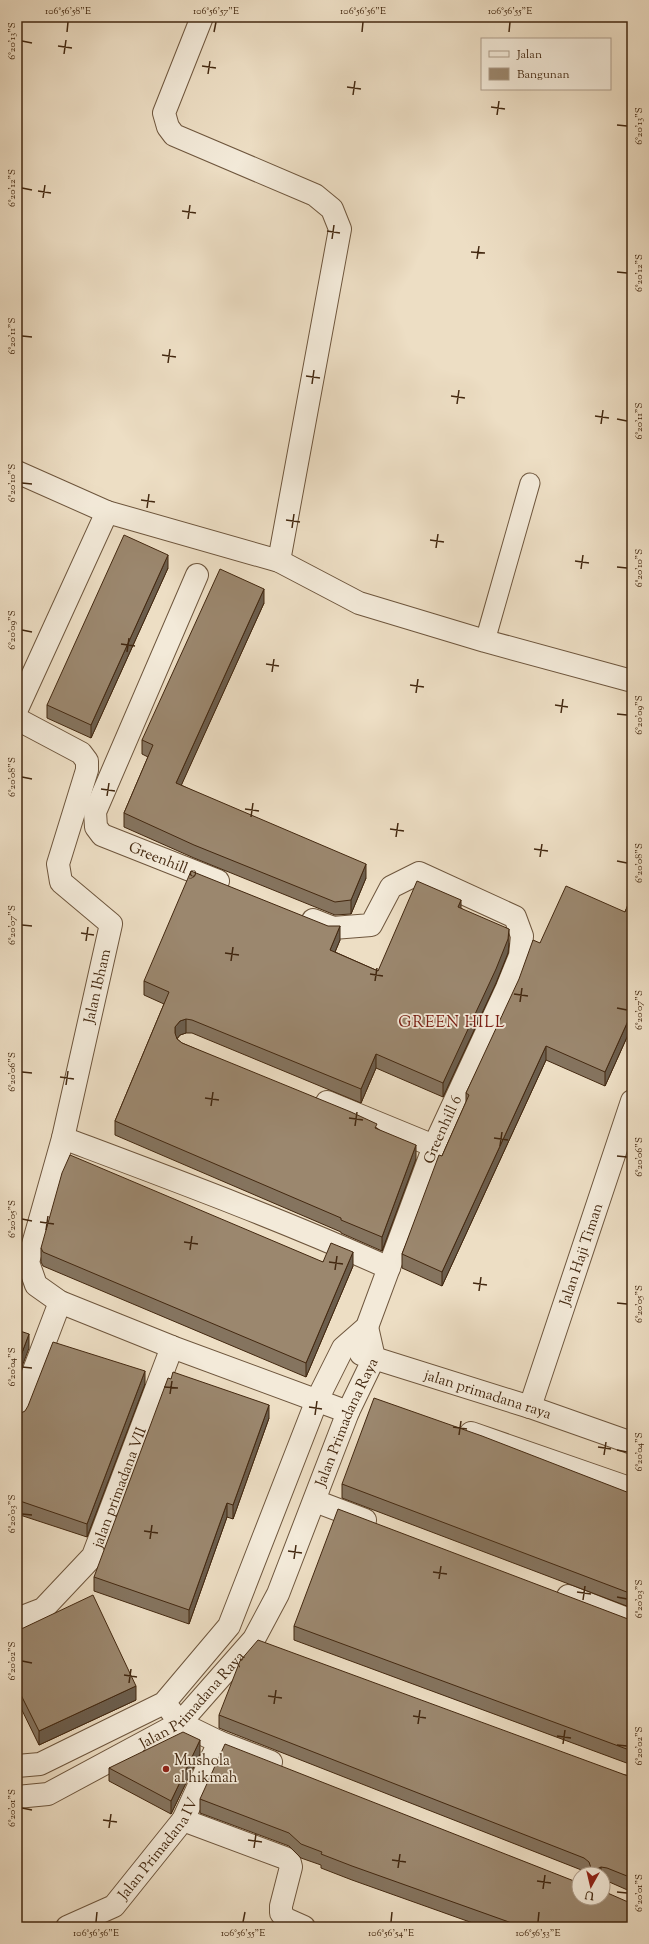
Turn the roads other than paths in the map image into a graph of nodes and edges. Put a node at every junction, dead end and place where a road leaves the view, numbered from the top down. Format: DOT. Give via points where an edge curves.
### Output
graph roads {
  1 [pos="202,17"];
  2 [pos="17,472"];
  3 [pos="530,483"];
  4 [pos="107,512"];
  5 [pos="279,560"];
  6 [pos="197,575"];
  7 [pos="486,641"];
  8 [pos="632,681"];
  9 [pos="17,709"];
  10 [pos="17,719"];
  11 [pos="239,890"];
  12 [pos="297,913"];
  13 [pos="310,1096"];
  14 [pos="632,1101"];
  15 [pos="63,1138"];
  16 [pos="434,1146"];
  17 [pos="389,1268"];
  18 [pos="60,1302"];
  19 [pos="367,1327"];
  20 [pos="172,1346"];
  21 [pos="343,1348"];
  22 [pos="374,1358"];
  23 [pos="21,1390"];
  24 [pos="321,1391"];
  25 [pos="380,1401"];
  26 [pos="353,1402"];
  27 [pos="530,1407"];
  28 [pos="17,1415"];
  29 [pos="454,1427"];
  30 [pos="632,1443"];
  31 [pos="632,1489"];
  32 [pos="315,1501"];
  33 [pos="381,1526"];
  34 [pos="551,1590"];
  35 [pos="17,1619"];
  36 [pos="632,1621"];
  37 [pos="254,1639"];
  38 [pos="276,1647"];
  39 [pos="164,1703"];
  40 [pos="180,1723"];
  41 [pos="219,1742"];
  42 [pos="17,1766"];
  43 [pos="293,1771"];
  44 [pos="17,1797"];
  45 [pos="183,1820"];
  46 [pos="67,1927"];
  47 [pos="304,1927"];
  1 -- 5 [label="street" via="164,113 168,127 174,135 315,195 332,209 340,229"];
  2 -- 4 [label="street"];
  3 -- 7 [label="lane"];
  4 -- 5 [label="street"];
  4 -- 9 [label="street"];
  5 -- 7 [label="street" via="359,603"];
  6 -- 11 [label="street, Greenhill 9" via="95,812 96,827 102,835"];
  7 -- 8 [label="street"];
  10 -- 15 [label="street, Jalan Ibham" via="81,753 87,762 87,770 58,864 61,882 112,924"];
  12 -- 16 [label="street, Greenhill 6" via="333,928 371,925 392,887 419,873 515,916 522,936 520,956"];
  13 -- 16 [label="street"];
  14 -- 27 [label="street, Jalan Haji Timan"];
  15 -- 17 [label="street" via="343,1247"];
  15 -- 18 [label="street, Jalan Ibham" via="28,1262 36,1284"];
  16 -- 17 [label="street, Greenhill 6"];
  17 -- 19 [label="street, Greenhill 6"];
  18 -- 20 [label="street, Jalan Ibham"];
  18 -- 23 [label="street"];
  19 -- 21 [label="street, Jalan Primadana Raya"];
  19 -- 22 [label="street, Jalan Primadana Raya"];
  20 -- 24 [label="street, Jalan Ibham"];
  20 -- 35 [label="street, jalan primadana VII" via="93,1556 43,1609"];
  21 -- 22 [label="street, jalan primadana raya"];
  21 -- 24 [label="street, Jalan Primadana Raya"];
  22 -- 26 [label="street, Jalan Primadana Raya"];
  22 -- 27 [label="street, jalan primadana raya"];
  23 -- 28 [label="street"];
  24 -- 26 [label="street, Jalan Ibham"];
  24 -- 39 [label="street, Jalan Primadana Raya" via="229,1626"];
  25 -- 26 [label="street, Jalan Ibham"];
  26 -- 32 [label="street, Jalan Primadana Raya"];
  27 -- 30 [label="street, jalan primadana raya"];
  29 -- 31 [label="street"];
  32 -- 33 [label="street"];
  32 -- 37 [label="street, Jalan Primadana Raya" via="278,1594"];
  34 -- 36 [label="street"];
  37 -- 38 [label="street"];
  37 -- 40 [label="street, Jalan Primadana Raya"];
  39 -- 40 [label="street"];
  39 -- 42 [label="street, Jalan Primadana Raya" via="40,1764"];
  40 -- 41 [label="street"];
  40 -- 44 [label="street, Jalan Primadana Raya" via="48,1794"];
  41 -- 43 [label="street"];
  41 -- 45 [label="street, Jalan Primadana IV"];
  45 -- 46 [label="street, Jalan Primadana IV" via="114,1906"];
  45 -- 47 [label="street" via="285,1858 291,1868 281,1913 286,1919"];
}
